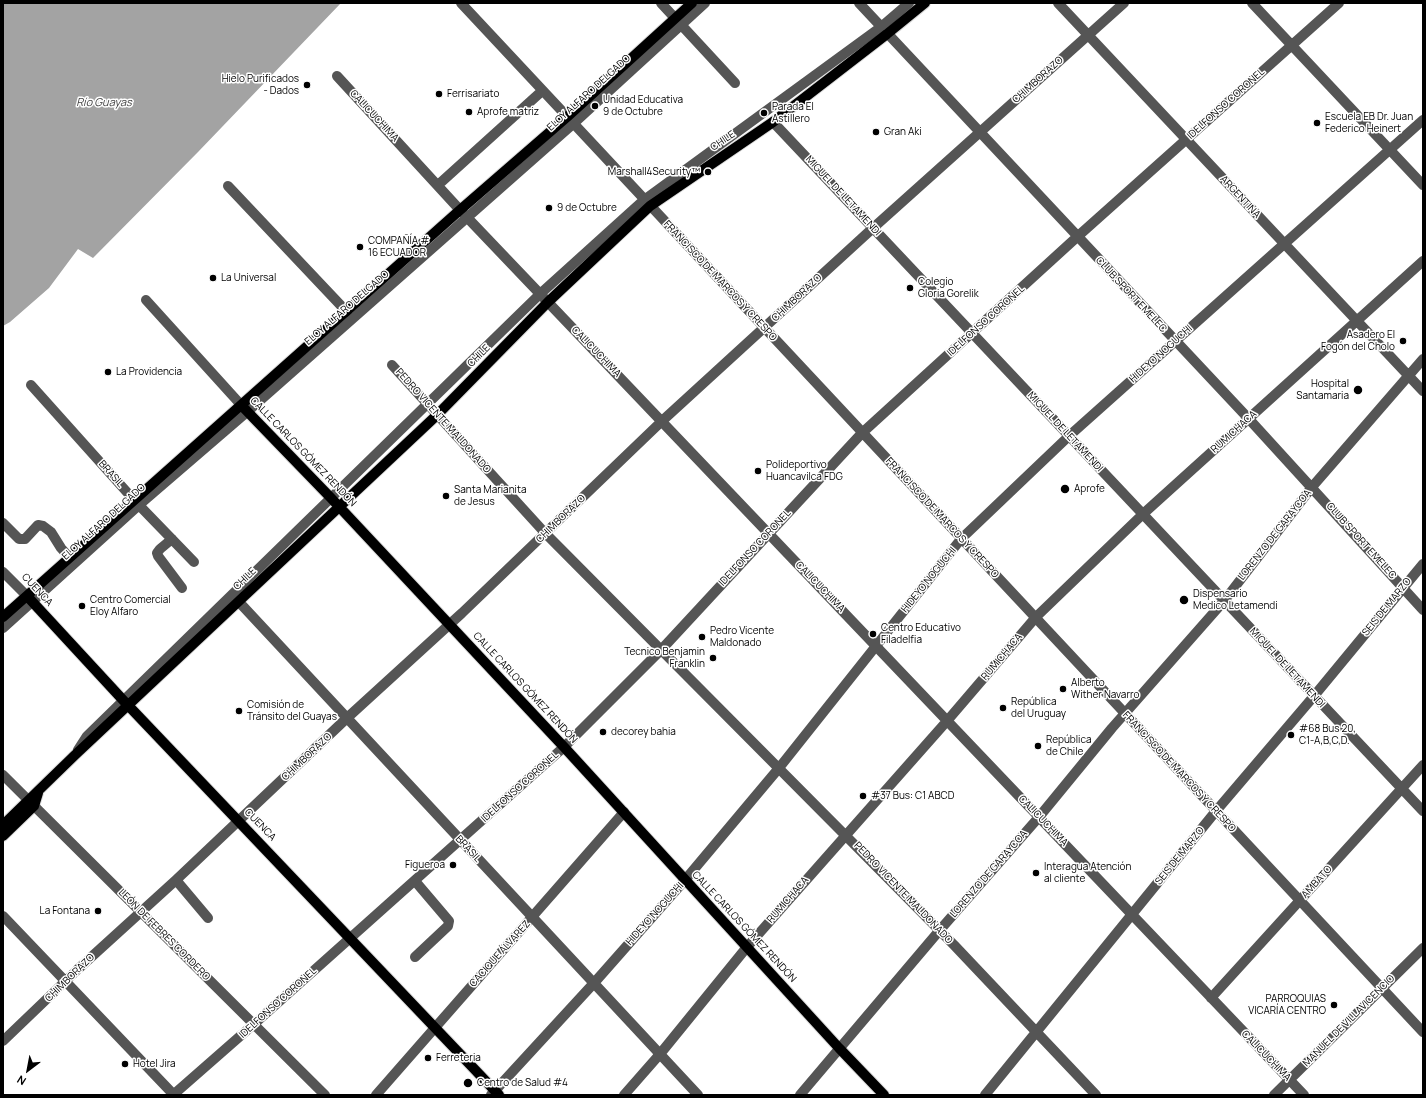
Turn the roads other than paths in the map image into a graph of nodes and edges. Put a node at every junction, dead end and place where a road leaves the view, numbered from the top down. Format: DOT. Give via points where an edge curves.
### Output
graph roads {
  1 [pos="461,3"];
  2 [pos="661,3"];
  3 [pos="692,3"];
  4 [pos="705,3"];
  5 [pos="859,3"];
  6 [pos="909,3"];
  7 [pos="925,3"];
  8 [pos="1058,3"];
  9 [pos="1124,3"];
  10 [pos="1252,3"];
  11 [pos="1339,3"];
  12 [pos="679,22"];
  13 [pos="884,30"];
  14 [pos="1088,35"];
  15 [pos="1292,46"];
  16 [pos="337,76"];
  17 [pos="735,83"];
  18 [pos="542,91"];
  19 [pos="1423,120"];
  20 [pos="570,121"];
  21 [pos="773,122"];
  22 [pos="979,133"];
  23 [pos="1186,140"];
  24 [pos="1390,149"];
  25 [pos="438,185"];
  26 [pos="1423,185"];
  27 [pos="228,186"];
  28 [pos="647,203"];
  29 [pos="464,214"];
  30 [pos="873,228"];
  31 [pos="1077,237"];
  32 [pos="1284,243"];
  33 [pos="1423,261"];
  34 [pos="540,294"];
  35 [pos="146,300"];
  36 [pos="548,302"];
  37 [pos="347,312"];
  38 [pos="1357,321"];
  39 [pos="764,328"];
  40 [pos="972,333"];
  41 [pos="1175,342"];
  42 [pos="1423,359"];
  43 [pos="392,365"];
  44 [pos="1409,376"];
  45 [pos="31,385"];
  46 [pos="1423,391"];
  47 [pos="427,404"];
  48 [pos="245,409"];
  49 [pos="437,415"];
  50 [pos="1248,418"];
  51 [pos="662,421"];
  52 [pos="862,433"];
  53 [pos="1069,436"];
  54 [pos="1312,487"];
  55 [pos="331,498"];
  56 [pos="137,503"];
  57 [pos="338,507"];
  58 [pos="1143,514"];
  59 [pos="3,523"];
  60 [pos="545,534"];
  61 [pos="769,534"];
  62 [pos="172,539"];
  63 [pos="961,539"];
  64 [pos="69,558"];
  65 [pos="194,562"];
  66 [pos="1423,564"];
  67 [pos="3,572"];
  68 [pos="182,588"];
  69 [pos="1403,588"];
  70 [pos="29,599"];
  71 [pos="1224,601"];
  72 [pos="239,602"];
  73 [pos="1423,610"];
  74 [pos="3,617"];
  75 [pos="1036,617"];
  76 [pos="449,625"];
  77 [pos="3,628"];
  78 [pos="876,646"];
  79 [pos="661,650"];
  80 [pos="1314,696"];
  81 [pos="126,702"];
  82 [pos="1125,714"];
  83 [pos="347,718"];
  84 [pos="947,721"];
  85 [pos="564,747"];
  86 [pos="75,755"];
  87 [pos="1423,765"];
  88 [pos="779,768"];
  89 [pos="3,775"];
  90 [pos="1402,789"];
  91 [pos="32,803"];
  92 [pos="1216,811"];
  93 [pos="624,812"];
  94 [pos="1423,812"];
  95 [pos="1039,817"];
  96 [pos="239,820"];
  97 [pos="3,825"];
  98 [pos="845,835"];
  99 [pos="3,836"];
  100 [pos="461,840"];
  101 [pos="176,880"];
  102 [pos="685,880"];
  103 [pos="415,881"];
  104 [pos="1300,901"];
  105 [pos="140,912"];
  106 [pos="1132,915"];
  107 [pos="3,916"];
  108 [pos="533,917"];
  109 [pos="208,918"];
  110 [pos="939,931"];
  111 [pos="350,937"];
  112 [pos="747,947"];
  113 [pos="1423,948"];
  114 [pos="415,957"];
  115 [pos="65,982"];
  116 [pos="594,983"];
  117 [pos="1382,988"];
  118 [pos="1211,998"];
  119 [pos="254,1024"];
  120 [pos="435,1027"];
  121 [pos="1036,1032"];
  122 [pos="1423,1032"];
  123 [pos="3,1041"];
  124 [pos="839,1048"];
  125 [pos="660,1054"];
  126 [pos="1290,1080"];
  127 [pos="495,1094"];
  128 [pos="173,1095"];
  129 [pos="325,1095"];
  130 [pos="376,1095"];
  131 [pos="624,1095"];
  132 [pos="698,1095"];
  133 [pos="800,1095"];
  134 [pos="884,1095"];
  135 [pos="985,1095"];
  136 [pos="1096,1095"];
  137 [pos="1274,1095"];
  138 [pos="1304,1095"];
  1 -- 18 [label="street, FRANCISCO DE MARCOS Y CRESPO"];
  2 -- 12 [label="street"];
  3 -- 12 [label="main road, ELOY ALFARO DELGADO"];
  4 -- 12 [label="street, ELOY ALFARO DELGADO"];
  5 -- 13 [label="street, CLUB SPORT EMELEC"];
  6 -- 13 [label="street, CHILE"];
  7 -- 13 [label="main road, CHILE"];
  8 -- 14 [label="street, ARGENTINA"];
  9 -- 14 [label="street, CHIMBORAZO"];
  10 -- 15 [label="street"];
  11 -- 15 [label="street, IDELFONSO CORONEL"];
  12 -- 17 [label="street"];
  12 -- 20 [label="main road, ELOY ALFARO DELGADO"];
  13 -- 21 [label="main road, CHILE"];
  13 -- 22 [label="street, CLUB SPORT EMELEC"];
  13 -- 28 [label="street, CHILE" via="762,110"];
  14 -- 22 [label="street, CHIMBORAZO"];
  14 -- 23 [label="street, ARGENTINA"];
  15 -- 23 [label="street, IDELFONSO CORONEL"];
  15 -- 24 [label="street"];
  16 -- 25 [label="street, CALICUCHIMA"];
  18 -- 20 [label="street, FRANCISCO DE MARCOS Y CRESPO"];
  18 -- 25 [label="street"];
  19 -- 24 [label="street, HIDEYO NOGUCHI"];
  20 -- 28 [label="street, FRANCISCO DE MARCOS Y CRESPO"];
  20 -- 29 [label="main road, ELOY ALFARO DELGADO"];
  21 -- 28 [label="main road, CHILE"];
  21 -- 30 [label="street, MIGUEL DE LETAMENDI"];
  22 -- 30 [label="street, CHIMBORAZO"];
  22 -- 31 [label="street, CLUB SPORT EMELEC"];
  23 -- 31 [label="street, IDELFONSO CORONEL"];
  23 -- 32 [label="street, ARGENTINA"];
  24 -- 26 [label="street"];
  24 -- 32 [label="street, HIDEYO NOGUCHI"];
  25 -- 29 [label="street, CALICUCHIMA"];
  27 -- 37 [label="street"];
  28 -- 34 [label="street, CHILE"];
  28 -- 36 [label="main road, CHILE"];
  28 -- 39 [label="street, FRANCISCO DE MARCOS Y CRESPO"];
  29 -- 34 [label="street, CALICUCHIMA"];
  29 -- 37 [label="main road, ELOY ALFARO DELGADO"];
  29 -- 48 [label="street, ELOY ALFARO DELGADO"];
  30 -- 39 [label="street, CHIMBORAZO"];
  30 -- 40 [label="street, MIGUEL DE LETAMENDI"];
  31 -- 40 [label="street, IDELFONSO CORONEL"];
  31 -- 41 [label="street, CLUB SPORT EMELEC"];
  32 -- 38 [label="street, ARGENTINA"];
  32 -- 41 [label="street, HIDEYO NOGUCHI"];
  33 -- 38 [label="street, RUMICHACA"];
  34 -- 36 [label="street, CALICUCHIMA"];
  34 -- 47 [label="street, CHILE"];
  35 -- 48 [label="street, CALLE CARLOS GÓMEZ RENDÓN"];
  36 -- 49 [label="main road, CHILE"];
  36 -- 51 [label="street, CALICUCHIMA"];
  37 -- 48 [label="main road, ELOY ALFARO DELGADO"];
  38 -- 44 [label="street, ARGENTINA"];
  38 -- 50 [label="street, RUMICHACA"];
  39 -- 51 [label="street, CHIMBORAZO"];
  39 -- 52 [label="street, FRANCISCO DE MARCOS Y CRESPO"];
  40 -- 52 [label="street, IDELFONSO CORONEL"];
  40 -- 53 [label="street, MIGUEL DE LETAMENDI"];
  41 -- 50 [label="street, CLUB SPORT EMELEC"];
  41 -- 53 [label="street, HIDEYO NOGUCHI"];
  42 -- 44 [label="street, LORENZO DE GARAYCOA"];
  43 -- 47 [label="street, PEDRO VICENTE MALDONADO"];
  44 -- 46 [label="street, ARGENTINA"];
  44 -- 54 [label="street, LORENZO DE GARAYCOA"];
  45 -- 56 [label="street, BRASIL"];
  47 -- 49 [label="street, PEDRO VICENTE MALDONADO"];
  47 -- 55 [label="street, CHILE"];
  48 -- 55 [label="main road, CALLE CARLOS GÓMEZ RENDÓN"];
  48 -- 56 [label="street, ELOY ALFARO DELGADO"];
  49 -- 57 [label="main road, CHILE"];
  49 -- 60 [label="street, PEDRO VICENTE MALDONADO"];
  50 -- 54 [label="street, CLUB SPORT EMELEC"];
  50 -- 58 [label="street, RUMICHACA"];
  51 -- 60 [label="street, CHIMBORAZO"];
  51 -- 61 [label="street, CALICUCHIMA"];
  52 -- 61 [label="street, IDELFONSO CORONEL"];
  52 -- 63 [label="street, FRANCISCO DE MARCOS Y CRESPO"];
  53 -- 58 [label="street, MIGUEL DE LETAMENDI"];
  53 -- 63 [label="street, HIDEYO NOGUCHI"];
  54 -- 69 [label="street, CLUB SPORT EMELEC"];
  54 -- 71 [label="street, LORENZO DE GARAYCOA"];
  55 -- 57 [label="main road, CALLE CARLOS GÓMEZ RENDÓN"];
  55 -- 81 [label="street, CHILE"];
  56 -- 62 [label="street, BRASIL"];
  56 -- 64 [label="main road, ELOY ALFARO DELGADO"];
  56 -- 70 [label="street, ELOY ALFARO DELGADO"];
  57 -- 72 [label="main road, CHILE"];
  57 -- 76 [label="main road, CALLE CARLOS GÓMEZ RENDÓN"];
  58 -- 71 [label="street, MIGUEL DE LETAMENDI"];
  58 -- 75 [label="street, RUMICHACA"];
  59 -- 64 [label="street" via="19,539 25,540 38,525 43,526 51,532"];
  60 -- 76 [label="street, CHIMBORAZO"];
  60 -- 79 [label="street, PEDRO VICENTE MALDONADO"];
  61 -- 78 [label="street, CALICUCHIMA"];
  61 -- 79 [label="street, IDELFONSO CORONEL"];
  62 -- 65 [label="street, BRASIL"];
  62 -- 68 [label="street" via="160,549 158,556"];
  63 -- 75 [label="street, FRANCISCO DE MARCOS Y CRESPO"];
  63 -- 78 [label="street, HIDEYO NOGUCHI"];
  64 -- 70 [label="main road, ELOY ALFARO DELGADO"];
  66 -- 69 [label="street, SEIS DE MARZO"];
  67 -- 70 [label="street, CUENCA"];
  69 -- 73 [label="street, CLUB SPORT EMELEC"];
  69 -- 80 [label="street, SEIS DE MARZO"];
  70 -- 74 [label="main road, ELOY ALFARO DELGADO"];
  70 -- 77 [label="street, ELOY ALFARO DELGADO"];
  70 -- 81 [label="main road, CUENCA"];
  71 -- 80 [label="street, MIGUEL DE LETAMENDI"];
  71 -- 82 [label="street, LORENZO DE GARAYCOA"];
  72 -- 81 [label="main road, CHILE"];
  72 -- 83 [label="street, BRASIL"];
  75 -- 82 [label="street, FRANCISCO DE MARCOS Y CRESPO"];
  75 -- 84 [label="street, RUMICHACA"];
  76 -- 83 [label="street, CHIMBORAZO"];
  76 -- 85 [label="main road, CALLE CARLOS GÓMEZ RENDÓN"];
  78 -- 84 [label="street, CALICUCHIMA"];
  78 -- 88 [label="street, HIDEYO NOGUCHI"];
  79 -- 85 [label="street, IDELFONSO CORONEL"];
  79 -- 88 [label="street, PEDRO VICENTE MALDONADO"];
  80 -- 90 [label="street, MIGUEL DE LETAMENDI"];
  80 -- 92 [label="street, SEIS DE MARZO"];
  81 -- 86 [label="street, CHILE" via="87,736"];
  81 -- 96 [label="main road, CUENCA"];
  82 -- 92 [label="street, FRANCISCO DE MARCOS Y CRESPO"];
  82 -- 95 [label="street, LORENZO DE GARAYCOA"];
  83 -- 96 [label="street, CHIMBORAZO"];
  83 -- 100 [label="street, BRASIL"];
  84 -- 95 [label="street, CALICUCHIMA"];
  84 -- 98 [label="street, RUMICHACA"];
  85 -- 93 [label="main road, CALLE CARLOS GÓMEZ RENDÓN"];
  85 -- 100 [label="street, IDELFONSO CORONEL"];
  86 -- 91 [label="main road, CHILE" via="39,791"];
  87 -- 90 [label="street, AMBATO"];
  88 -- 98 [label="street, PEDRO VICENTE MALDONADO"];
  88 -- 102 [label="street, HIDEYO NOGUCHI"];
  89 -- 91 [label="street, LEÓN DE FEBRES CORDERO"];
  90 -- 94 [label="street, MIGUEL DE LETAMENDI"];
  90 -- 104 [label="street, AMBATO"];
  91 -- 97 [label="main road, CHILE"];
  91 -- 99 [label="main road, CHILE"];
  91 -- 105 [label="street, LEÓN DE FEBRES CORDERO"];
  92 -- 104 [label="street, FRANCISCO DE MARCOS Y CRESPO"];
  92 -- 106 [label="street, SEIS DE MARZO"];
  93 -- 102 [label="main road, CALLE CARLOS GÓMEZ RENDÓN"];
  93 -- 108 [label="street, CACIQUE ÁLVAREZ"];
  95 -- 106 [label="street, CALICUCHIMA"];
  95 -- 110 [label="street, LORENZO DE GARAYCOA"];
  96 -- 101 [label="street, CHIMBORAZO"];
  96 -- 111 [label="main road, CUENCA"];
  98 -- 110 [label="street, PEDRO VICENTE MALDONADO"];
  98 -- 112 [label="street, RUMICHACA"];
  100 -- 103 [label="street, IDELFONSO CORONEL"];
  100 -- 108 [label="street, BRASIL"];
  101 -- 105 [label="street, CHIMBORAZO"];
  101 -- 109 [label="street"];
  102 -- 112 [label="main road, CALLE CARLOS GÓMEZ RENDÓN"];
  102 -- 116 [label="street, HIDEYO NOGUCHI"];
  103 -- 111 [label="street, IDELFONSO CORONEL"];
  103 -- 114 [label="street" via="449,921 448,926"];
  104 -- 117 [label="street, FRANCISCO DE MARCOS Y CRESPO"];
  104 -- 118 [label="street, AMBATO"];
  105 -- 115 [label="street, CHIMBORAZO"];
  105 -- 119 [label="street, LEÓN DE FEBRES CORDERO"];
  106 -- 118 [label="street, CALICUCHIMA"];
  106 -- 121 [label="street, SEIS DE MARZO"];
  107 -- 115 [label="street"];
  108 -- 116 [label="street, BRASIL"];
  108 -- 120 [label="street, CACIQUE ÁLVAREZ"];
  110 -- 121 [label="street, PEDRO VICENTE MALDONADO"];
  110 -- 124 [label="street, LORENZO DE GARAYCOA"];
  111 -- 119 [label="street, IDELFONSO CORONEL"];
  111 -- 120 [label="main road, CUENCA"];
  112 -- 124 [label="main road, CALLE CARLOS GÓMEZ RENDÓN"];
  112 -- 125 [label="street, RUMICHACA"];
  113 -- 117 [label="street, MANUEL DE VILLAVICENCIO"];
  115 -- 123 [label="street, CHIMBORAZO"];
  115 -- 128 [label="street"];
  116 -- 125 [label="street, BRASIL"];
  116 -- 127 [label="street, HIDEYO NOGUCHI"];
  117 -- 122 [label="street, FRANCISCO DE MARCOS Y CRESPO"];
  117 -- 126 [label="street, MANUEL DE VILLAVICENCIO"];
  118 -- 126 [label="street, CALICUCHIMA"];
  119 -- 128 [label="street, IDELFONSO CORONEL"];
  119 -- 129 [label="street, LEÓN DE FEBRES CORDERO"];
  120 -- 127 [label="main road, CUENCA"];
  120 -- 130 [label="street, CACIQUE ÁLVAREZ"];
  121 -- 135 [label="street, SEIS DE MARZO"];
  121 -- 136 [label="street, PEDRO VICENTE MALDONADO"];
  124 -- 133 [label="street, LORENZO DE GARAYCOA"];
  124 -- 134 [label="main road, CALLE CARLOS GÓMEZ RENDÓN"];
  125 -- 131 [label="street, RUMICHACA"];
  125 -- 132 [label="street, BRASIL"];
  126 -- 137 [label="street, MANUEL DE VILLAVICENCIO"];
  126 -- 138 [label="street, CALICUCHIMA"];
}
